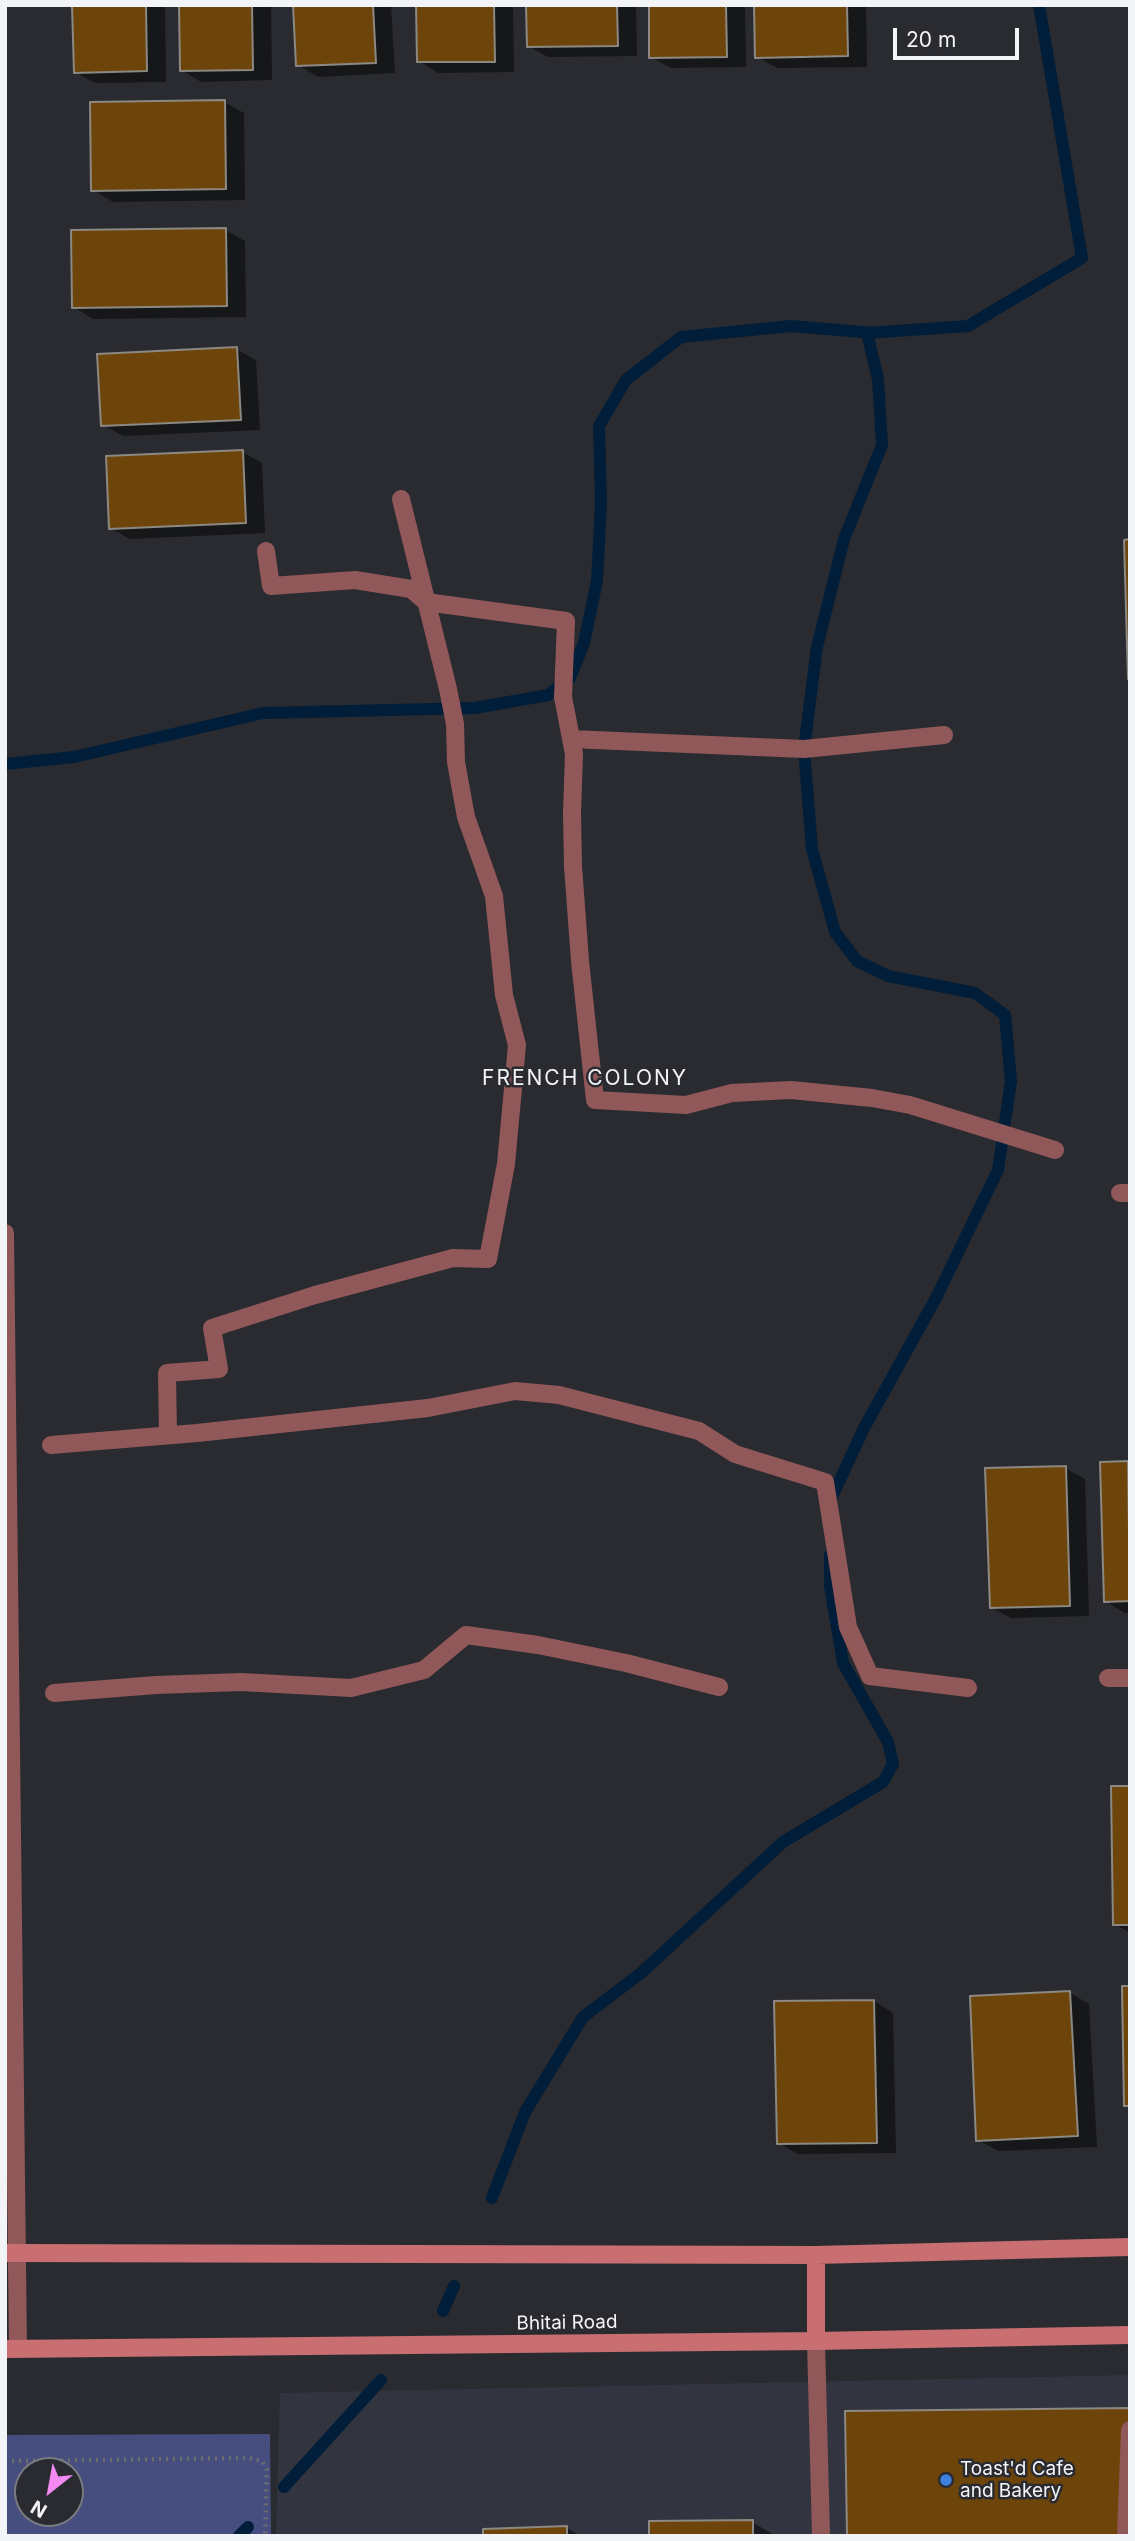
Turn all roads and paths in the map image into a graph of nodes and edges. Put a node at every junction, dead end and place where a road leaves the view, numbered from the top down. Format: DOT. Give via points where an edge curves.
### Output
graph roads {
  1 [pos="401,499"];
  2 [pos="265,551"];
  3 [pos="426,602"];
  4 [pos="944,735"];
  5 [pos="571,739"];
  6 [pos="1055,1150"];
  7 [pos="5,1233"];
  8 [pos="168,1435"];
  9 [pos="51,1445"];
  10 [pos="1108,1678"];
  11 [pos="1130,1678"];
  12 [pos="719,1687"];
  13 [pos="968,1688"];
  14 [pos="54,1693"];
  15 [pos="8,1811"];
  16 [pos="1130,2247"];
  17 [pos="10,2253"];
  18 [pos="816,2255"];
  19 [pos="1130,2335"];
  20 [pos="816,2341"];
  21 [pos="12,2349"];
  22 [pos="1130,2430"];
  23 [pos="5,2462"];
  24 [pos="265,2536"];
  25 [pos="821,2536"];
  26 [pos="1126,2536"];
  1 -- 3 [label="street"];
  2 -- 3 [label="street" via="271,586 355,580 411,589"];
  3 -- 5 [label="street" via="566,621 563,697"];
  3 -- 8 [label="street" via="448,690 466,817 494,896 504,996 517,1045 506,1164 488,1259 453,1258 315,1294 212,1328 219,1368 167,1373"];
  4 -- 5 [label="street" via="804,749"];
  5 -- 6 [label="street" via="575,893 595,1100 686,1105 732,1093 791,1090 872,1098 910,1105"];
  7 -- 15 [label="street"];
  8 -- 9 [label="street"];
  8 -- 13 [label="street" via="428,1408 515,1391 559,1395 699,1431 735,1454 825,1482 848,1627 870,1676"];
  10 -- 11 [label="street"];
  12 -- 14 [label="street" via="626,1663 466,1635 424,1670 351,1688 241,1682"];
  15 -- 17 [label="street"];
  16 -- 18 [label="street"];
  17 -- 18 [label="street"];
  17 -- 21 [label="street"];
  18 -- 20 [label="street"];
  19 -- 20 [label="street, Bhitai Road"];
  20 -- 21 [label="street, Bhitai Road"];
  20 -- 25 [label="street"];
  22 -- 26 [label="street"];
  23 -- 24 [label="path" via="262,2461 267,2470"];
}
